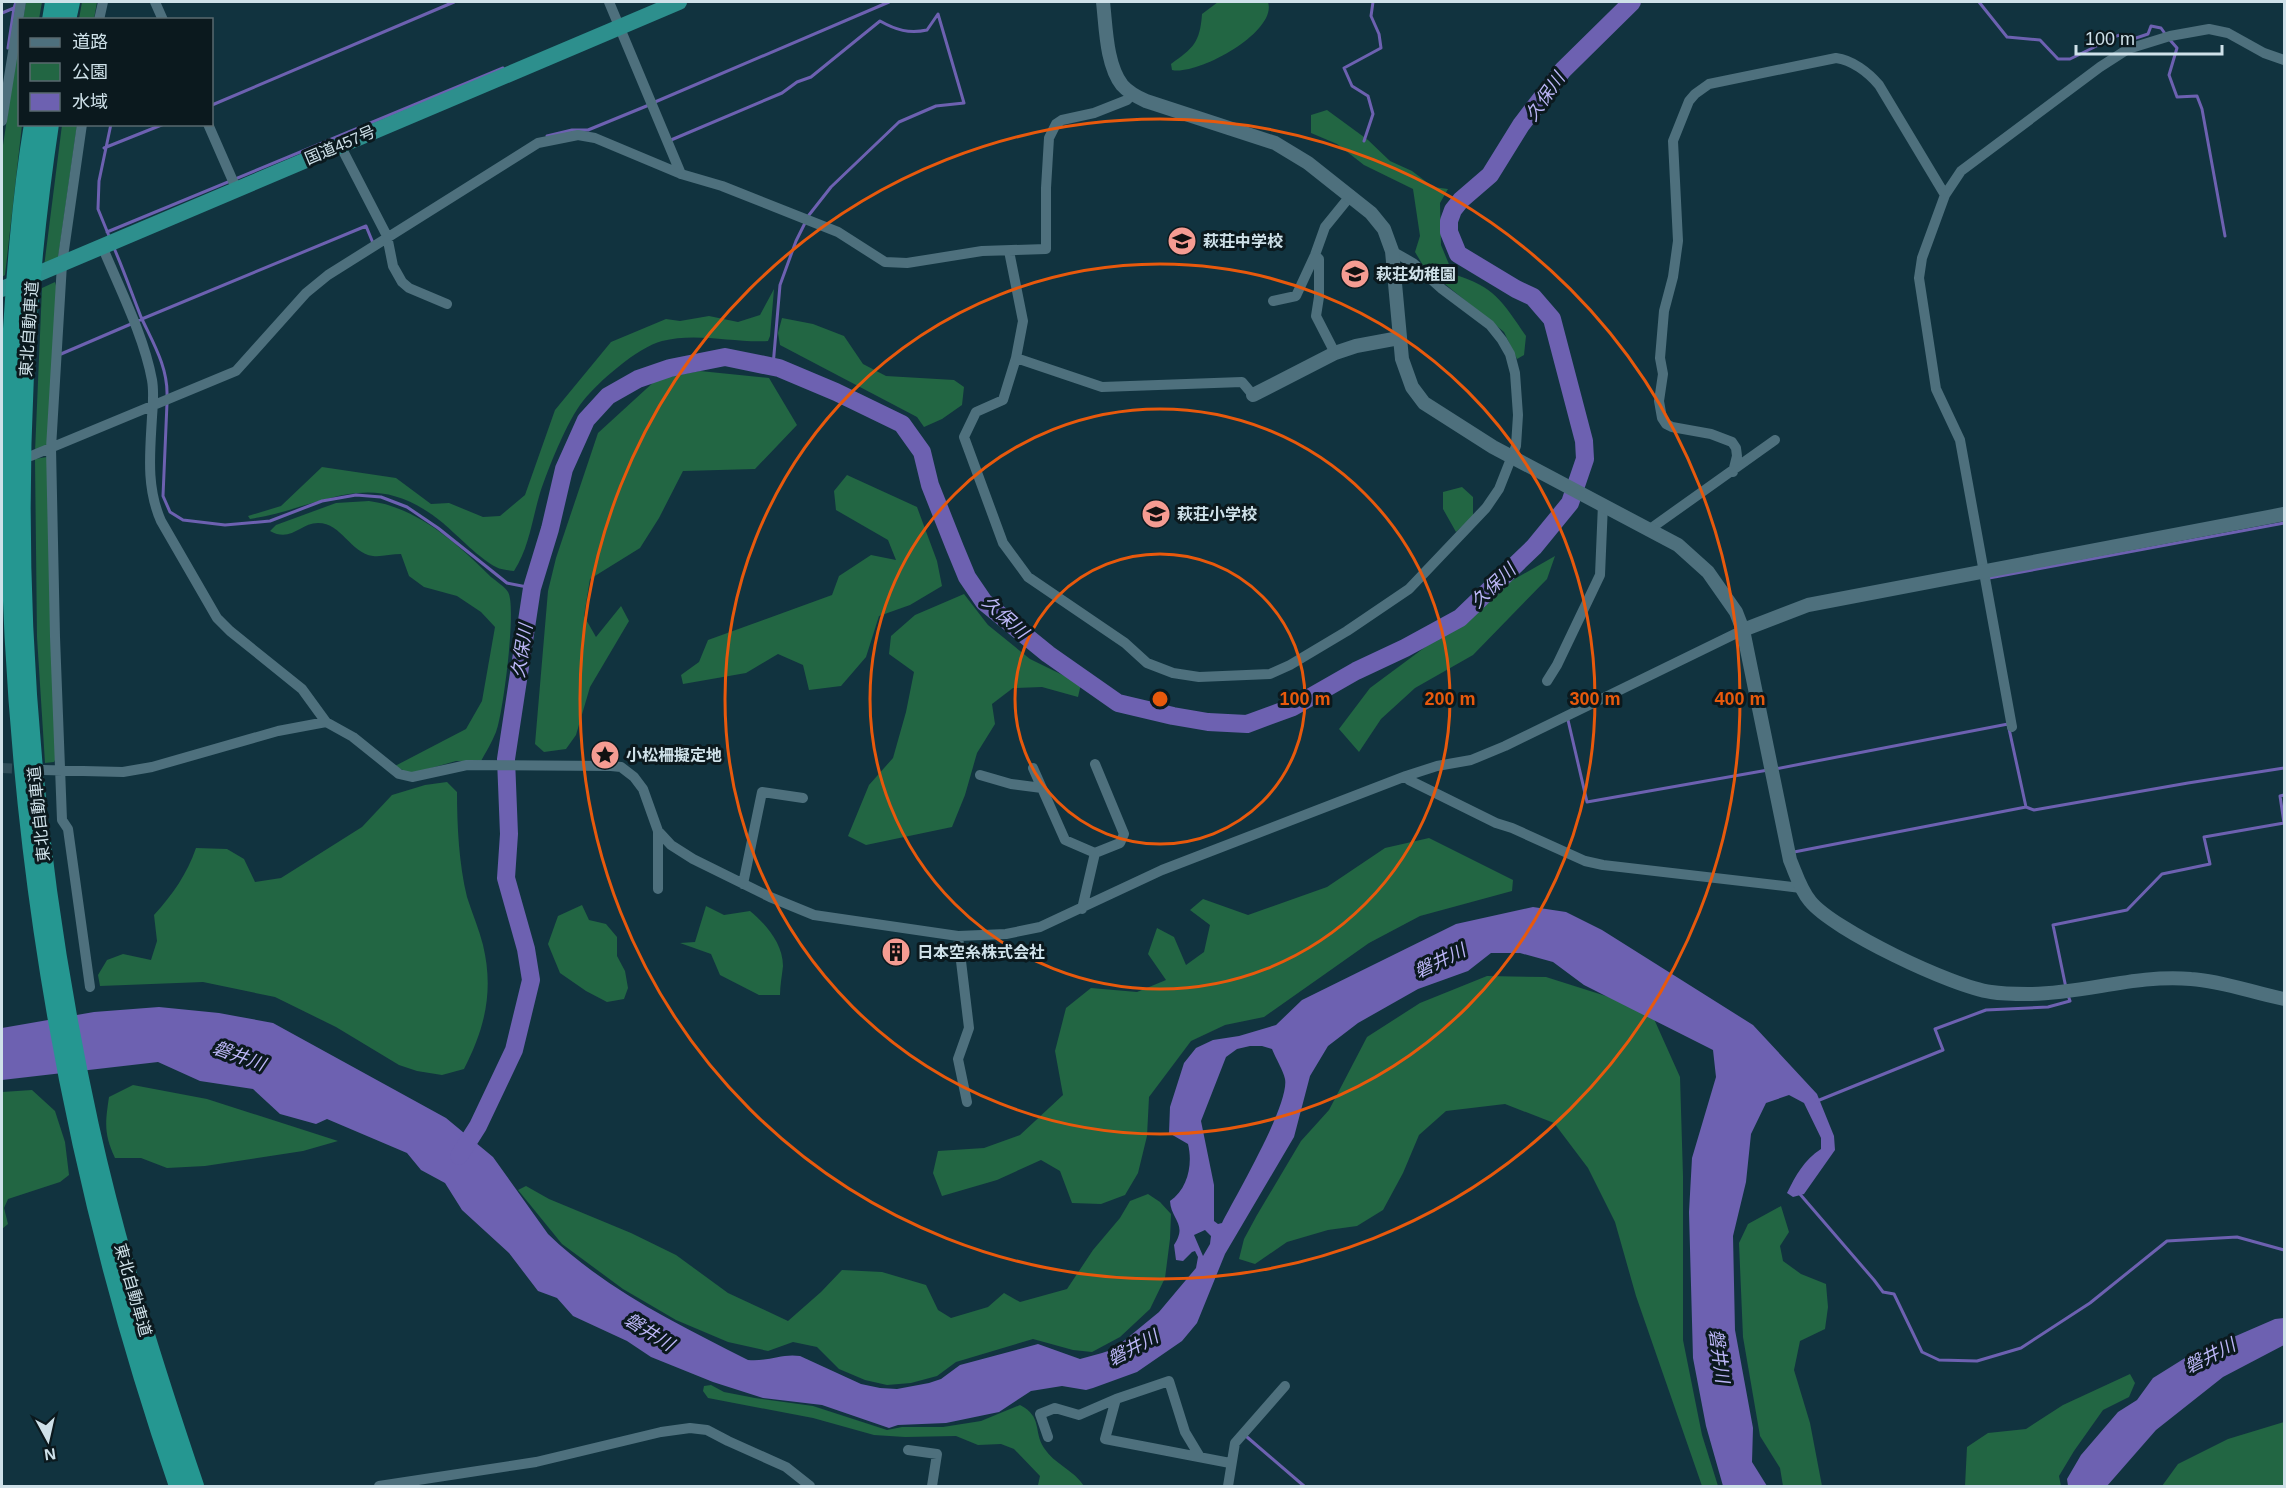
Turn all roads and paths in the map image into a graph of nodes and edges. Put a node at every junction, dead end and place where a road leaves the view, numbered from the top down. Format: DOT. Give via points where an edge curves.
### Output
graph roads {
  1 [pos="21,2"];
  2 [pos="54,2"];
  3 [pos="71,2"];
  4 [pos="103,2"];
  5 [pos="155,2"];
  6 [pos="609,2"];
  7 [pos="679,2"];
  8 [pos="1103,2"];
  9 [pos="18,18"];
  10 [pos="18,18"];
  11 [pos="51,18"];
  12 [pos="67,18"];
  13 [pos="99,18"];
  14 [pos="162,18"];
  15 [pos="620,27"];
  16 [pos="2284,60"];
  17 [pos="1133,94"];
  18 [pos="3,101"];
  19 [pos="2,121"];
  20 [pos="33,126"];
  21 [pos="50,126"];
  22 [pos="82,126"];
  23 [pos="209,126"];
  24 [pos="340,145"];
  25 [pos="681,174"];
  26 [pos="236,188"];
  27 [pos="1352,195"];
  28 [pos="1945,195"];
  29 [pos="387,236"];
  30 [pos="102,246"];
  31 [pos="1009,251"];
  32 [pos="1392,251"];
  33 [pos="1315,255"];
  34 [pos="62,264"];
  35 [pos="15,292"];
  36 [pos="1273,301"];
  37 [pos="447,304"];
  38 [pos="1399,338"];
  39 [pos="1335,353"];
  40 [pos="1016,358"];
  41 [pos="1253,395"];
  42 [pos="153,406"];
  43 [pos="1775,440"];
  44 [pos="51,448"];
  45 [pos="31,456"];
  46 [pos="1732,472"];
  47 [pos="1603,504"];
  48 [pos="2284,514"];
  49 [pos="1650,529"];
  50 [pos="1983,572"];
  51 [pos="1743,630"];
  52 [pos="1547,681"];
  53 [pos="326,722"];
  54 [pos="2012,727"];
  55 [pos="1095,764"];
  56 [pos="1033,768"];
  57 [pos="43,770"];
  58 [pos="60,770"];
  59 [pos="980,775"];
  60 [pos="1407,776"];
  61 [pos="1041,788"];
  62 [pos="803,798"];
  63 [pos="658,831"];
  64 [pos="1095,853"];
  65 [pos="743,884"];
  66 [pos="1801,888"];
  67 [pos="658,889"];
  68 [pos="1082,909"];
  69 [pos="958,936"];
  70 [pos="90,987"];
  71 [pos="56,999"];
  72 [pos="2284,999"];
  73 [pos="967,1101"];
  74 [pos="1285,1386"];
  75 [pos="1116,1399"];
  76 [pos="1048,1437"];
  77 [pos="908,1450"];
  78 [pos="1200,1457"];
  79 [pos="1230,1463"];
  80 [pos="178,1486"];
  81 [pos="195,1486"];
  82 [pos="379,1486"];
  83 [pos="810,1486"];
  84 [pos="932,1486"];
  85 [pos="1228,1486"];
  1 -- 9 [label="street"];
  2 -- 11 [label="highway"];
  3 -- 12 [label="highway"];
  4 -- 13 [label="street"];
  5 -- 14 [label="street"];
  6 -- 15 [label="street"];
  7 -- 15 [label="highway, 国道457号"];
  8 -- 17 [label="street" via="1116,76"];
  10 -- 18 [label="street"];
  15 -- 24 [label="highway, 国道457号"];
  15 -- 25 [label="street"];
  16 -- 28 [label="street" via="2228,33 2209,29 2128,49 1961,171"];
  17 -- 27 [label="street" via="1275,143"];
  17 -- 31 [label="street" via="1094,113 1056,124 1049,138 1046,249"];
  18 -- 19 [label="street"];
  20 -- 35 [label="highway, 東北自動車道"];
  21 -- 35 [label="highway, 東北自動車道" via="33,260"];
  22 -- 34 [label="street"];
  23 -- 26 [label="street"];
  24 -- 26 [label="highway, 国道457号"];
  24 -- 29 [label="street"];
  25 -- 29 [label="street" via="595,138 561,138 538,143"];
  25 -- 31 [label="street" via="838,232 885,262"];
  26 -- 30 [label="highway, 国道457号"];
  27 -- 32 [label="street" via="1384,229"];
  27 -- 33 [label="street" via="1325,227"];
  28 -- 46 [label="street" via="1879,85 1871,75 1845,59 1709,84 1689,101 1673,141 1678,241 1664,311 1659,401 1662,418 1672,428 1711,434 1732,442 1737,456"];
  28 -- 50 [label="street" via="1922,258 1919,278 1936,389 1960,440"];
  29 -- 37 [label="street" via="393,266 402,282"];
  29 -- 42 [label="street" via="306,293 236,371"];
  30 -- 34 [label="highway, 国道457号"];
  30 -- 42 [label="street" via="144,351 153,382"];
  31 -- 40 [label="street" via="1023,321"];
  32 -- 38 [label="street"];
  32 -- 40 [label="street" via="1413,263 1490,325 1502,340 1515,373 1516,446 1499,489 1486,508 1409,589 1347,631 1270,674 1199,677 1147,663 1125,643 1028,577 1003,543 964,437 976,412 1003,400"];
  33 -- 36 [label="street" via="1296,296"];
  33 -- 39 [label="street" via="1319,259 1316,316"];
  34 -- 35 [label="highway, 国道457号"];
  34 -- 44 [label="street"];
  35 -- 71 [label="highway, 東北自動車道" via="24,413 21,522 25,640"];
  38 -- 39 [label="street"];
  38 -- 47 [label="street" via="1407,376 1424,403 1493,447"];
  39 -- 41 [label="street"];
  40 -- 41 [label="street" via="1101,387 1242,382"];
  42 -- 44 [label="street"];
  42 -- 53 [label="street" via="151,488 161,521 217,618 302,689"];
  43 -- 46 [label="street"];
  44 -- 45 [label="street"];
  44 -- 58 [label="street"];
  46 -- 49 [label="street"];
  47 -- 49 [label="street"];
  47 -- 52 [label="street" via="1600,575"];
  48 -- 50 [label="street"];
  49 -- 51 [label="street" via="1686,551 1708,572 1736,612"];
  50 -- 51 [label="street" via="1808,605"];
  50 -- 54 [label="street"];
  51 -- 60 [label="street" via="1505,746 1471,760"];
  51 -- 66 [label="street" via="1790,860"];
  53 -- 58 [label="street" via="278,730 153,767 123,772"];
  53 -- 63 [label="street" via="353,737 399,774 412,777 467,765 621,768 643,789"];
  55 -- 64 [label="street" via="1124,834 1120,843"];
  56 -- 61 [label="street"];
  57 -- 58 [label="street"];
  58 -- 70 [label="street" via="62,820 68,829"];
  59 -- 61 [label="street"];
  60 -- 66 [label="street" via="1496,824 1585,861"];
  60 -- 68 [label="street" via="1162,870"];
  61 -- 64 [label="street" via="1065,840"];
  62 -- 65 [label="street" via="762,792"];
  63 -- 65 [label="street" via="693,859"];
  63 -- 67 [label="street"];
  64 -- 68 [label="street"];
  65 -- 69 [label="street" via="814,915"];
  66 -- 72 [label="street" via="1831,920 1948,980 1990,992 2030,994 2149,978 2191,979"];
  68 -- 69 [label="street" via="1040,927 1006,934"];
  69 -- 73 [label="street" via="969,1028 958,1059"];
  71 -- 80 [label="highway, 東北自動車道" via="74,1128 100,1234"];
  71 -- 81 [label="highway, 東北自動車道" via="116,1231"];
  74 -- 79 [label="street" via="1238,1438"];
  75 -- 76 [label="street" via="1079,1415 1055,1408 1040,1414"];
  75 -- 78 [label="street" via="1105,1439"];
  75 -- 78 [label="street" via="1169,1381 1185,1432"];
  77 -- 84 [label="street" via="937,1454"];
  78 -- 79 [label="street"];
  79 -- 85 [label="street"];
  82 -- 83 [label="street" via="536,1462 690,1428 707,1430 786,1467"];
}
